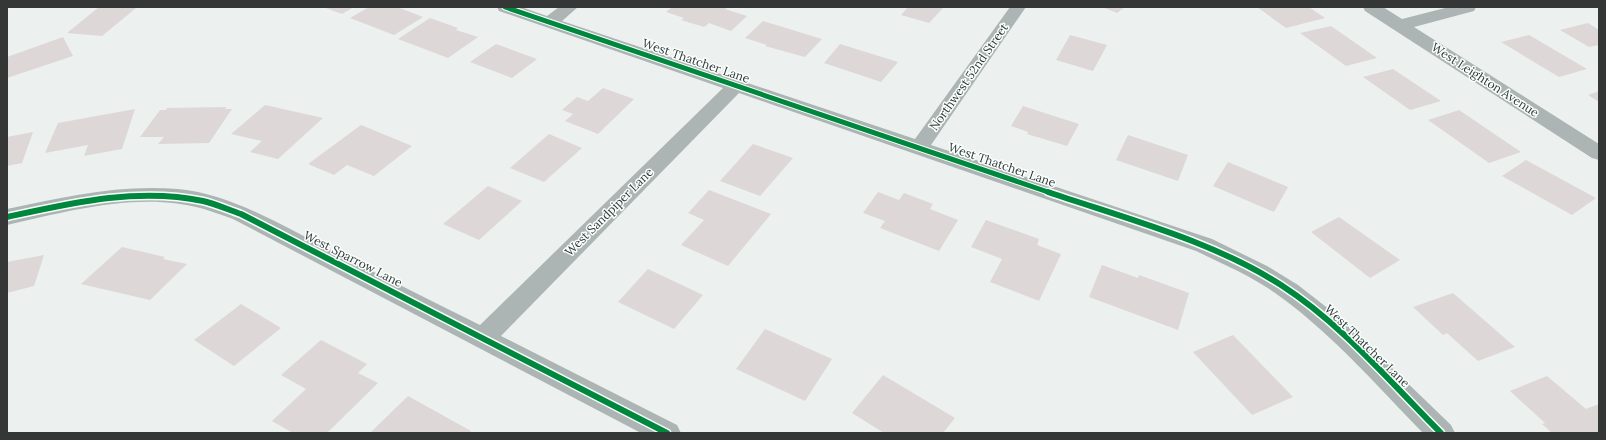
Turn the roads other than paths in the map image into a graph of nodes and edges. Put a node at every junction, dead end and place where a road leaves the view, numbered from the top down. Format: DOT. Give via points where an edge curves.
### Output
graph roads {
  1 [pos="505,7"];
  2 [pos="570,7"];
  3 [pos="1018,7"];
  4 [pos="1371,7"];
  5 [pos="1468,7"];
  6 [pos="549,22"];
  7 [pos="1400,25"];
  8 [pos="736,86"];
  9 [pos="919,148"];
  10 [pos="1599,153"];
  11 [pos="7,217"];
  12 [pos="483,338"];
  13 [pos="667,433"];
  14 [pos="1441,433"];
  1 -- 6 [label="street, West Thatcher Lane"];
  2 -- 6 [label="street"];
  3 -- 9 [label="street, Northwest 52nd Street"];
  4 -- 7 [label="street, West Leighton Avenue"];
  5 -- 7 [label="street"];
  6 -- 8 [label="street, West Thatcher Lane"];
  7 -- 10 [label="street, West Leighton Avenue"];
  8 -- 9 [label="street, West Thatcher Lane"];
  8 -- 12 [label="street, West Sandpiper Lane"];
  9 -- 14 [label="street, West Thatcher Lane" via="1204,245 1247,265 1289,291 1328,321"];
  11 -- 12 [label="street, West Sparrow Lane" via="82,201 136,196 183,198 204,202 241,214"];
  12 -- 13 [label="street, West Sparrow Lane"];
}
